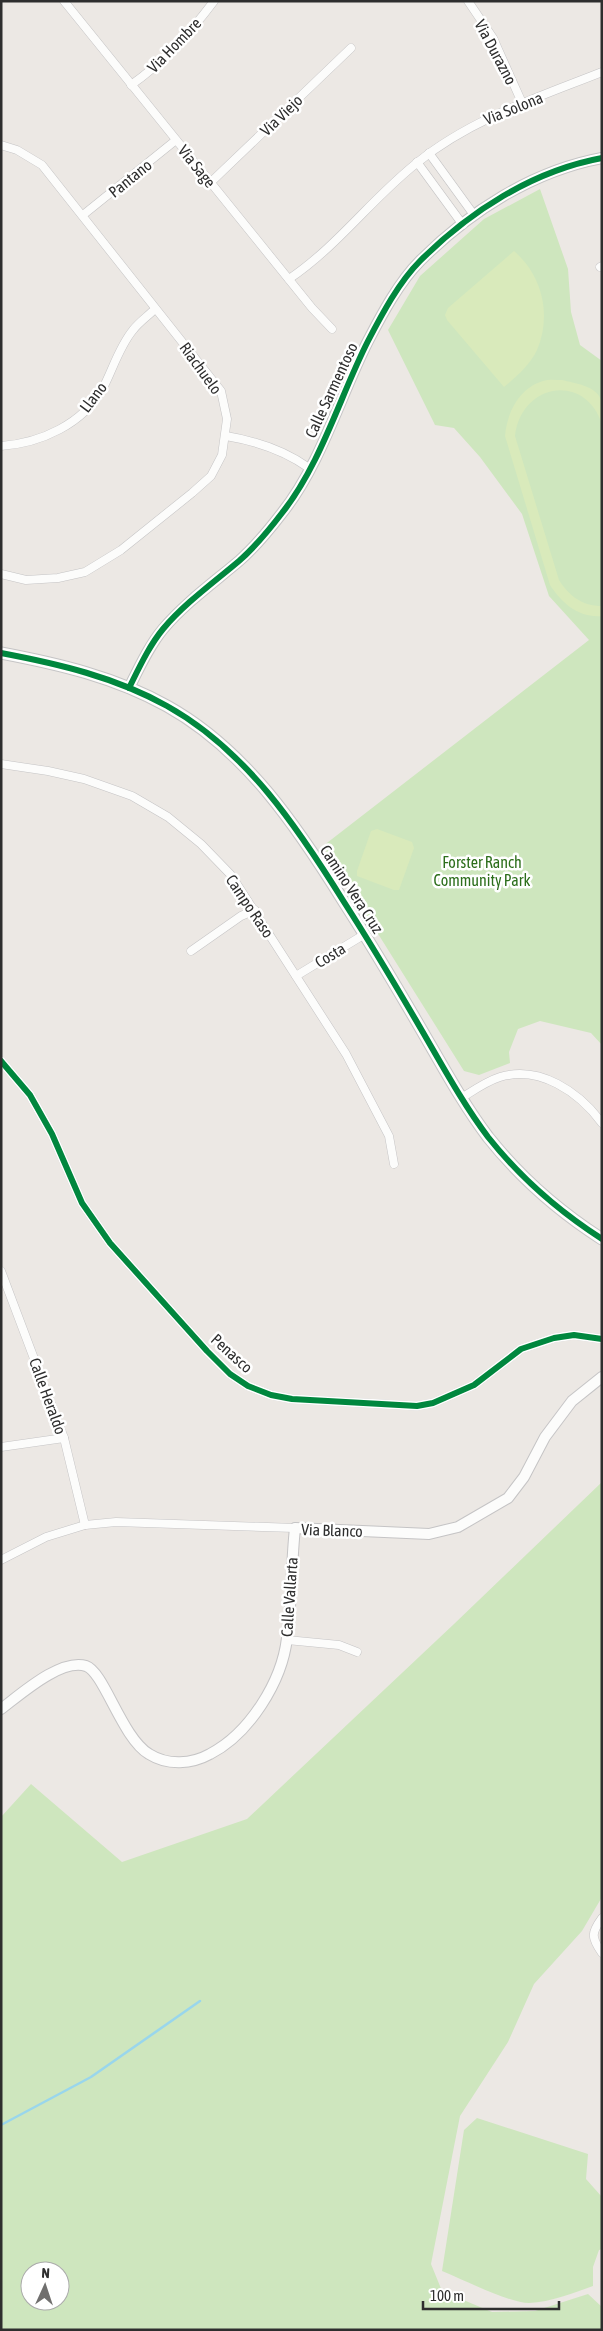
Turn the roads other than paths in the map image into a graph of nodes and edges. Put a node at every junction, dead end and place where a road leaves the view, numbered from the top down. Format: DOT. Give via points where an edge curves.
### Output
graph roads {
  1 [pos="64,1"];
  2 [pos="214,1"];
  3 [pos="468,1"];
  4 [pos="351,48"];
  5 [pos="602,72"];
  6 [pos="131,85"];
  7 [pos="523,105"];
  8 [pos="176,140"];
  9 [pos="1,145"];
  10 [pos="429,153"];
  11 [pos="602,158"];
  12 [pos="417,162"];
  13 [pos="210,182"];
  14 [pos="83,215"];
  15 [pos="474,215"];
  16 [pos="462,224"];
  17 [pos="289,279"];
  18 [pos="156,309"];
  19 [pos="332,329"];
  20 [pos="226,436"];
  21 [pos="1,446"];
  22 [pos="310,468"];
  23 [pos="1,574"];
  24 [pos="1,653"];
  25 [pos="129,688"];
  26 [pos="1,764"];
  27 [pos="255,910"];
  28 [pos="365,934"];
  29 [pos="191,951"];
  30 [pos="296,976"];
  31 [pos="1,1061"];
  32 [pos="463,1097"];
  33 [pos="602,1123"];
  34 [pos="394,1164"];
  35 [pos="602,1239"];
  36 [pos="1,1271"];
  37 [pos="602,1339"];
  38 [pos="602,1377"];
  39 [pos="64,1438"];
  40 [pos="1,1447"];
  41 [pos="85,1525"];
  42 [pos="295,1528"];
  43 [pos="1,1560"];
  44 [pos="287,1640"];
  45 [pos="357,1652"];
  46 [pos="1,1709"];
  47 [pos="602,1918"];
  48 [pos="602,1952"];
  1 -- 6 [label="street, Via Sage"];
  2 -- 6 [label="street, Via Hombre" via="186,38"];
  3 -- 7 [label="street, Via Durazno" via="492,38"];
  4 -- 13 [label="street, Via Viejo"];
  5 -- 7 [label="street, Via Solona"];
  6 -- 8 [label="street, Via Sage"];
  7 -- 10 [label="street, Via Solona" via="474,124"];
  8 -- 13 [label="street, Via Sage"];
  8 -- 14 [label="street, Pantano"];
  9 -- 14 [label="street, Riachuelo" via="17,150 42,165"];
  10 -- 12 [label="street, Via Solona"];
  10 -- 15 [label="street"];
  11 -- 15 [label="street, Calle Sarmentoso" via="557,171 515,189"];
  12 -- 16 [label="street"];
  12 -- 17 [label="street, Via Solona" via="346,233"];
  13 -- 17 [label="street, Via Sage"];
  14 -- 18 [label="street, Riachuelo"];
  15 -- 16 [label="street, Calle Sarmentoso"];
  16 -- 22 [label="street, Calle Sarmentoso" via="419,262 395,294 369,340"];
  17 -- 19 [label="street, Via Sage"];
  18 -- 20 [label="street, Riachuelo" via="221,391 227,418"];
  18 -- 21 [label="street, Llano" via="134,329 102,390 83,413 62,430 34,441"];
  20 -- 22 [label="street" via="254,440"];
  20 -- 23 [label="street, Riachuelo" via="222,455 211,476 121,550 85,572 58,578 26,580"];
  22 -- 25 [label="street, Calle Sarmentoso" via="289,504 263,536 163,629 142,660"];
  24 -- 25 [label="main road, Camino Vera Cruz" via="90,673"];
  25 -- 28 [label="main road, Camino Vera Cruz" via="168,706 246,768 282,808"];
  26 -- 27 [label="street, Campo Raso" via="84,779 132,796 168,817 201,844 231,875"];
  27 -- 29 [label="street"];
  27 -- 30 [label="street, Campo Raso"];
  28 -- 30 [label="street, Costa"];
  28 -- 32 [label="main road, Camino Vera Cruz"];
  30 -- 34 [label="street, Campo Raso" via="346,1054 389,1136"];
  31 -- 37 [label="street, Penasco" via="30,1095 52,1134 82,1203 110,1243 207,1351 230,1374 248,1386 292,1399 417,1406 446,1399 474,1385 521,1349 574,1335"];
  32 -- 33 [label="street" via="499,1077 519,1073 543,1078 574,1093"];
  32 -- 35 [label="main road, Camino Vera Cruz" via="488,1137 531,1182 579,1224"];
  36 -- 39 [label="street, Calle Heraldo"];
  38 -- 42 [label="street, Via Blanco" via="572,1401 545,1437 524,1477 508,1498 458,1527 429,1534"];
  39 -- 40 [label="street"];
  39 -- 41 [label="street, Calle Heraldo"];
  41 -- 42 [label="street, Via Blanco" via="116,1522"];
  41 -- 43 [label="street, Via Blanco" via="46,1537"];
  42 -- 44 [label="street, Calle Vallarta"];
  44 -- 45 [label="street" via="339,1645"];
  44 -- 46 [label="street, Calle Vallarta" via="275,1680 250,1723 226,1746 198,1761 174,1763 149,1754 125,1729 100,1679 88,1667 73,1663 34,1684"];
  47 -- 48 [label="street" via="593,1933 594,1941"];
}
